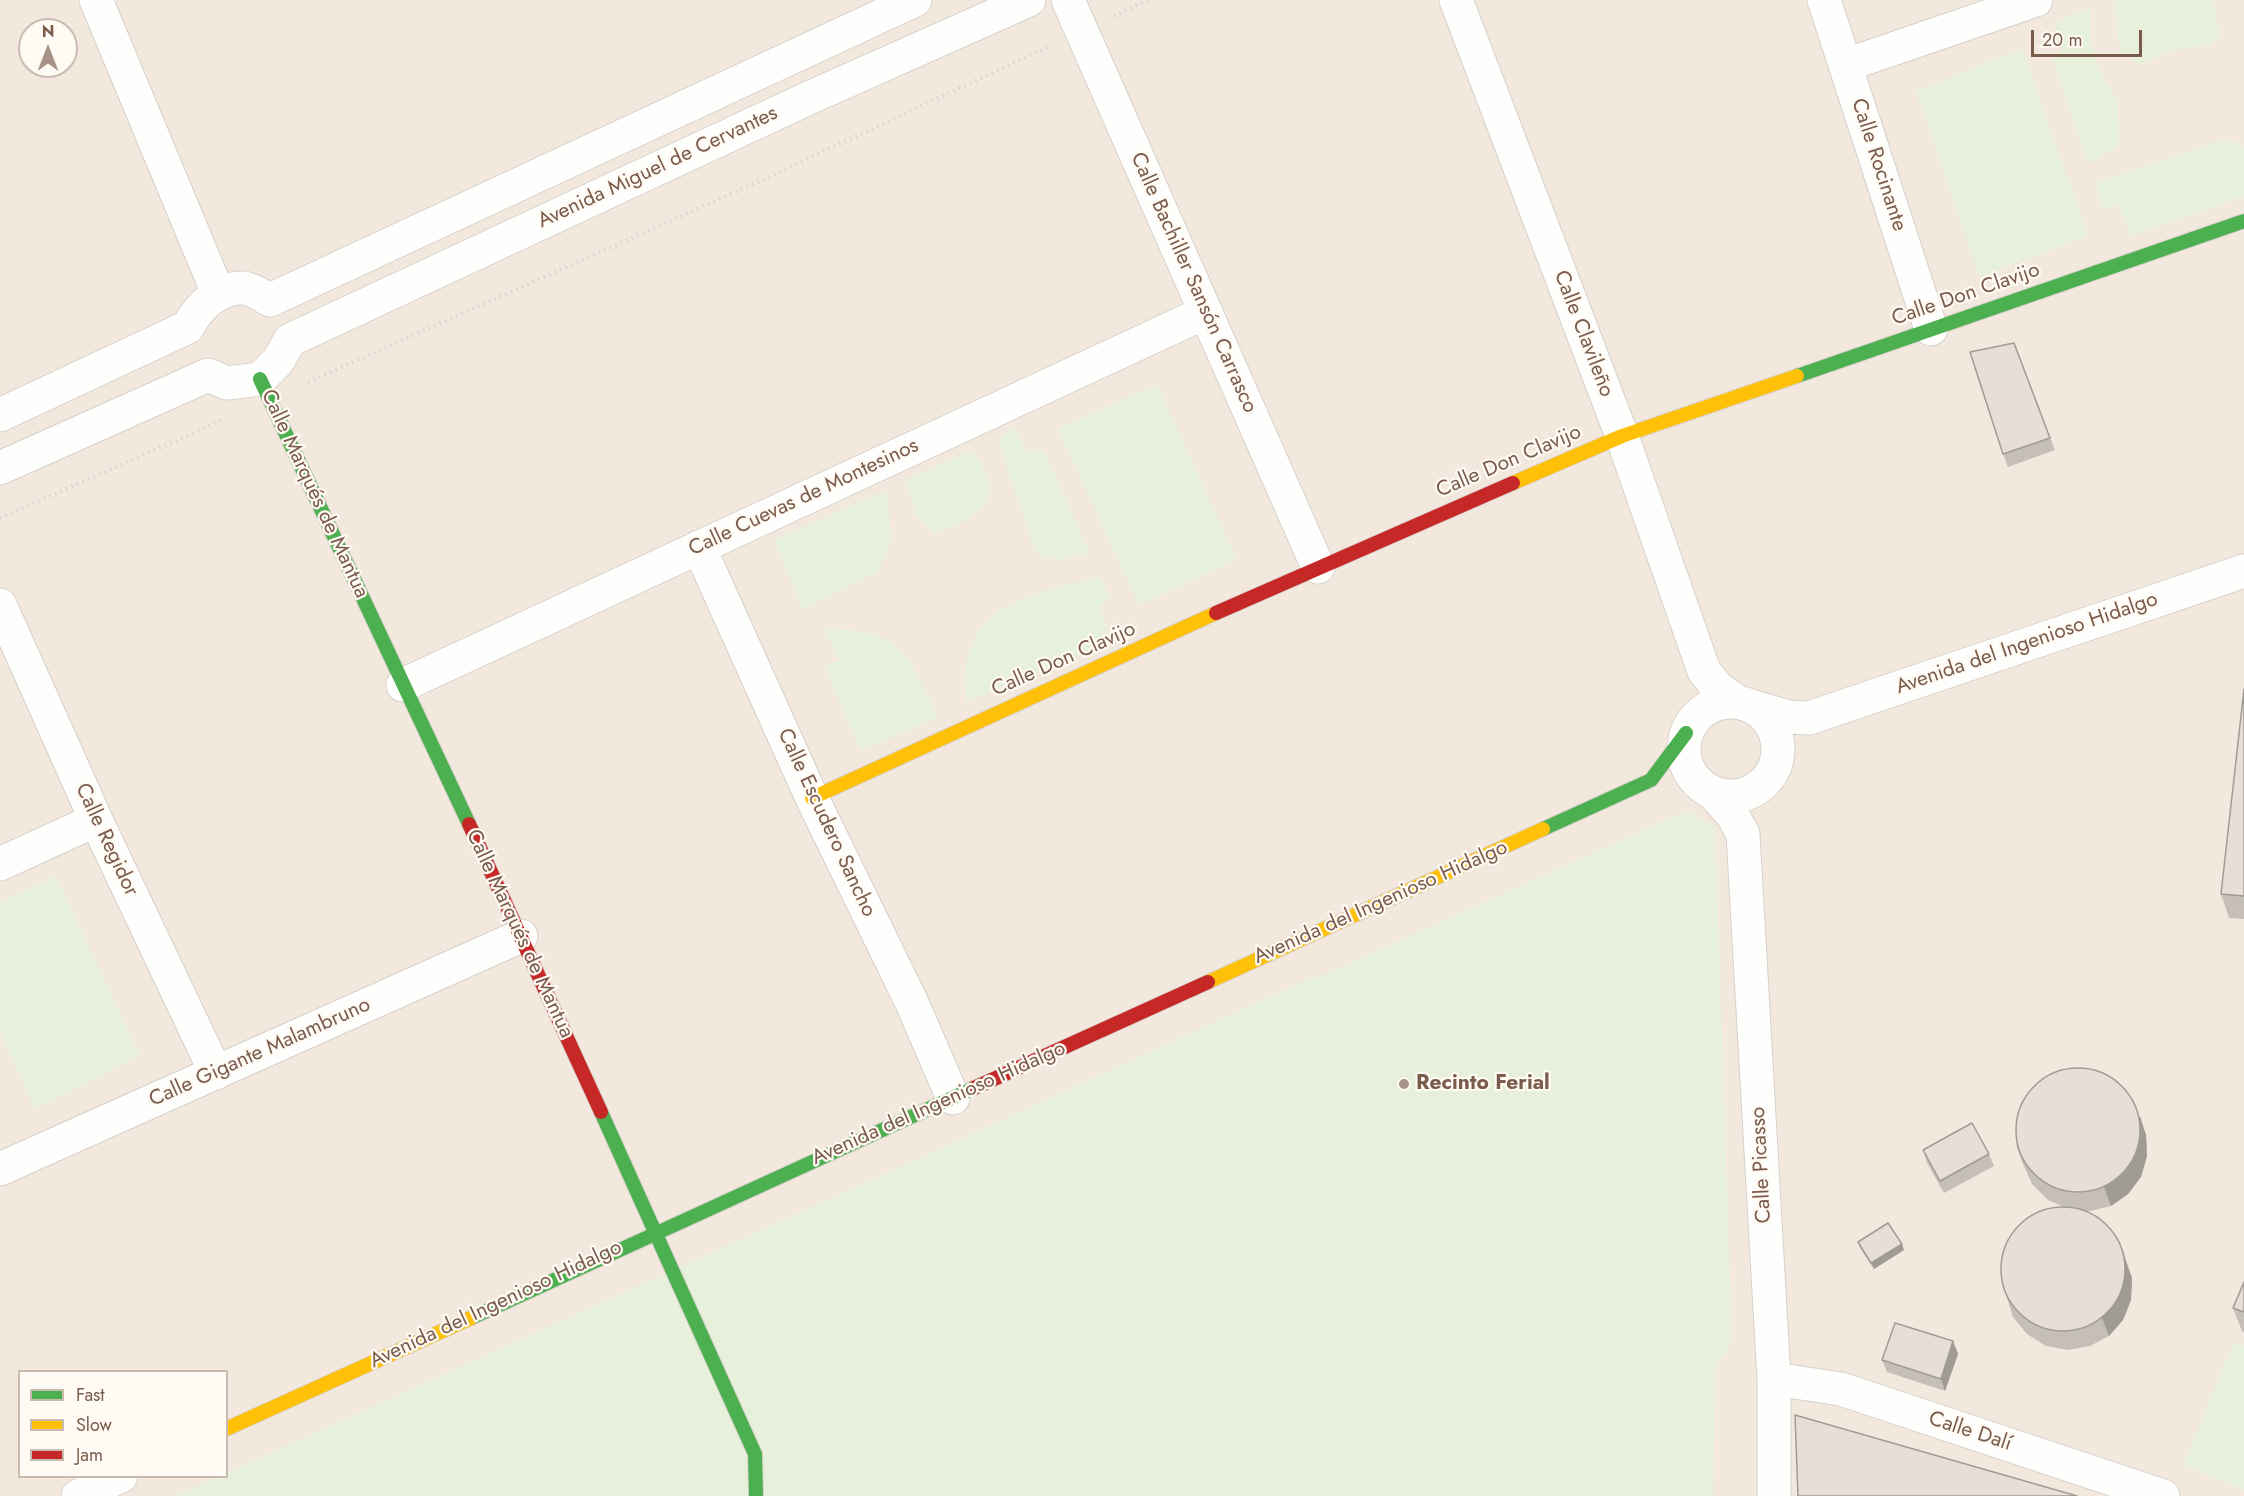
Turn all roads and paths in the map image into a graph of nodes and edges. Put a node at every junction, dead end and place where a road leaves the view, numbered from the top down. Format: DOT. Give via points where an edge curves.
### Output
graph roads {
  1 [pos="96,0"];
  2 [pos="915,0"];
  3 [pos="1029,0"];
  4 [pos="1068,0"];
  5 [pos="1148,0"];
  6 [pos="1456,0"];
  7 [pos="1824,0"];
  8 [pos="2036,0"];
  9 [pos="1082,31"];
  10 [pos="1846,65"];
  11 [pos="2244,221"];
  12 [pos="218,293"];
  13 [pos="270,300"];
  14 [pos="1206,312"];
  15 [pos="188,327"];
  16 [pos="1931,329"];
  17 [pos="290,340"];
  18 [pos="208,375"];
  19 [pos="265,389"];
  20 [pos="0,415"];
  21 [pos="1622,436"];
  22 [pos="0,468"];
  23 [pos="0,518"];
  24 [pos="699,547"];
  25 [pos="1318,567"];
  26 [pos="2244,571"];
  27 [pos="0,605"];
  28 [pos="1704,671"];
  29 [pos="403,685"];
  30 [pos="1743,704"];
  31 [pos="1809,718"];
  32 [pos="1690,726"];
  33 [pos="1772,769"];
  34 [pos="1651,780"];
  35 [pos="1707,789"];
  36 [pos="812,798"];
  37 [pos="96,820"];
  38 [pos="1743,834"];
  39 [pos="0,864"];
  40 [pos="521,936"];
  41 [pos="216,1073"];
  42 [pos="953,1098"];
  43 [pos="0,1170"];
  44 [pos="656,1233"];
  45 [pos="1774,1379"];
  46 [pos="228,1428"];
  47 [pos="117,1478"];
  48 [pos="78,1496"];
  49 [pos="756,1496"];
  50 [pos="1774,1496"];
  51 [pos="2163,1496"];
  1 -- 12 [label="street"];
  2 -- 13 [label="street, Avenida Miguel de Cervantes"];
  3 -- 17 [label="street, Avenida Miguel de Cervantes"];
  4 -- 9 [label="street, Calle Bachiller Sansón Carrasco"];
  5 -- 9 [label="path"];
  6 -- 21 [label="street, Calle Clavileño"];
  7 -- 10 [label="street, Calle Rocinante"];
  8 -- 10 [label="street"];
  9 -- 14 [label="street, Calle Bachiller Sansón Carrasco"];
  9 -- 19 [label="path" via="760,181"];
  10 -- 16 [label="street, Calle Rocinante"];
  11 -- 16 [label="street, Calle Don Clavijo"];
  12 -- 13 [label="street" via="245,288"];
  12 -- 15 [label="street" via="196,312"];
  13 -- 17 [label="street" via="287,315"];
  14 -- 24 [label="street, Calle Cuevas de Montesinos"];
  14 -- 25 [label="street, Calle Bachiller Sansón Carrasco"];
  15 -- 18 [label="street" via="190,348"];
  15 -- 20 [label="street"];
  16 -- 21 [label="street, Calle Don Clavijo"];
  17 -- 19 [label="street"];
  18 -- 19 [label="street" via="227,383"];
  18 -- 22 [label="street"];
  19 -- 23 [label="path"];
  19 -- 29 [label="street, Calle Marqués de Mantua"];
  21 -- 25 [label="street, Calle Don Clavijo"];
  21 -- 28 [label="street, Calle Clavileño"];
  24 -- 29 [label="street, Calle Cuevas de Montesinos"];
  24 -- 36 [label="street, Calle Escudero Sancho"];
  25 -- 36 [label="street, Calle Don Clavijo"];
  26 -- 31 [label="street, Avenida del Ingenioso Hidalgo"];
  27 -- 37 [label="street, Calle Regidor"];
  28 -- 30 [label="street, Calle Clavileño" via="1717,687"];
  28 -- 32 [label="street, Calle Clavileño" via="1704,692"];
  29 -- 40 [label="street, Calle Marqués de Mantua"];
  30 -- 31 [label="street, Avenida del Ingenioso Hidalgo" via="1789,717"];
  30 -- 32 [label="street" via="1720,703 1705,709"];
  30 -- 33 [label="street" via="1764,714 1773,726 1778,740"];
  31 -- 33 [label="street"];
  32 -- 34 [label="street, Avenida del Ingenioso Hidalgo"];
  32 -- 35 [label="street" via="1685,761 1691,774"];
  33 -- 35 [label="street" via="1754,791 1726,796"];
  33 -- 38 [label="street" via="1757,811"];
  34 -- 35 [label="street"];
  34 -- 42 [label="street, Avenida del Ingenioso Hidalgo"];
  35 -- 38 [label="street, Calle Picasso" via="1733,816"];
  36 -- 42 [label="street, Calle Escudero Sancho" via="912,1003"];
  37 -- 39 [label="street"];
  37 -- 41 [label="street, Calle Regidor"];
  38 -- 45 [label="street, Calle Picasso"];
  40 -- 41 [label="street, Calle Gigante Malambruno"];
  40 -- 44 [label="street, Calle Marqués de Mantua"];
  41 -- 43 [label="street, Calle Gigante Malambruno"];
  42 -- 44 [label="street, Avenida del Ingenioso Hidalgo"];
  44 -- 46 [label="street, Avenida del Ingenioso Hidalgo"];
  44 -- 49 [label="street, Calle Marqués de Mantua" via="755,1454"];
  45 -- 50 [label="street, Calle Picasso"];
  45 -- 51 [label="street, Calle Dalí" via="1841,1389"];
  47 -- 48 [label="street"];
}
